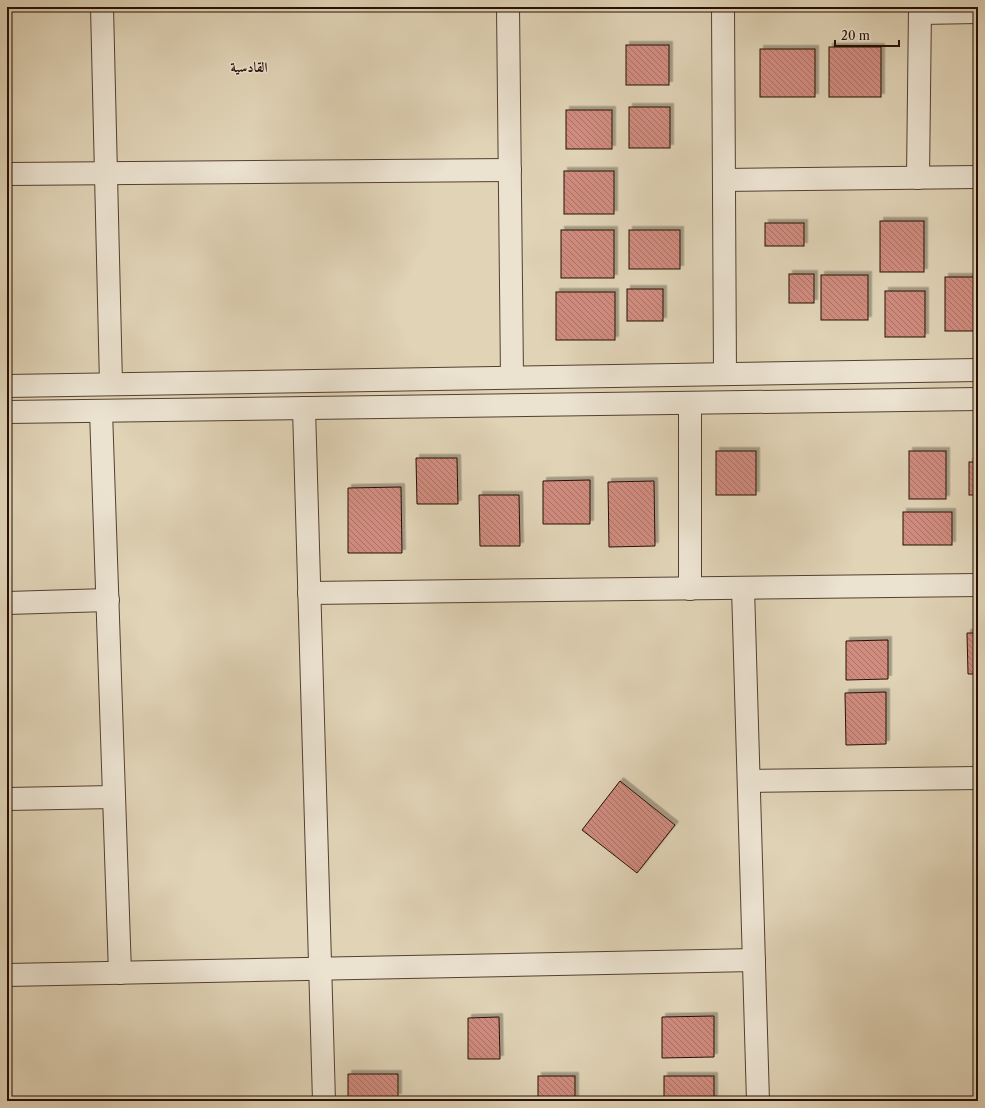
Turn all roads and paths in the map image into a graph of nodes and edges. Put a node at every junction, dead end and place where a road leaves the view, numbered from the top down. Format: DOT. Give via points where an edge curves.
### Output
graph roads {
  1 [pos="102,7"];
  2 [pos="508,7"];
  3 [pos="723,7"];
  4 [pos="920,10"];
  5 [pos="978,12"];
  6 [pos="510,170"];
  7 [pos="106,173"];
  8 [pos="7,174"];
  9 [pos="978,177"];
  10 [pos="918,178"];
  11 [pos="724,180"];
  12 [pos="978,370"];
  13 [pos="725,374"];
  14 [pos="512,377"];
  15 [pos="200,382"];
  16 [pos="111,384"];
  17 [pos="7,386"];
  18 [pos="978,399"];
  19 [pos="690,403"];
  20 [pos="304,408"];
  21 [pos="200,410"];
  22 [pos="101,411"];
  23 [pos="7,412"];
  24 [pos="978,586"];
  25 [pos="743,588"];
  26 [pos="690,589"];
  27 [pos="309,593"];
  28 [pos="108,600"];
  29 [pos="7,602"];
  30 [pos="978,778"];
  31 [pos="749,781"];
  32 [pos="114,798"];
  33 [pos="7,799"];
  34 [pos="754,960"];
  35 [pos="320,968"];
  36 [pos="120,973"];
  37 [pos="7,975"];
  38 [pos="324,1101"];
  39 [pos="758,1101"];
  1 -- 7 [label="street"];
  2 -- 6 [label="street"];
  3 -- 11 [label="street"];
  4 -- 5 [label="street"];
  4 -- 10 [label="street"];
  6 -- 7 [label="street"];
  6 -- 14 [label="street"];
  7 -- 8 [label="street"];
  7 -- 16 [label="street"];
  9 -- 10 [label="street"];
  10 -- 11 [label="street"];
  11 -- 13 [label="street"];
  12 -- 13 [label="street"];
  13 -- 14 [label="street"];
  14 -- 15 [label="street"];
  15 -- 16 [label="street"];
  15 -- 21 [label="street"];
  16 -- 17 [label="street"];
  18 -- 19 [label="street"];
  19 -- 20 [label="street"];
  19 -- 26 [label="street"];
  20 -- 21 [label="street"];
  20 -- 27 [label="street"];
  21 -- 22 [label="street"];
  22 -- 23 [label="street"];
  22 -- 28 [label="street"];
  24 -- 25 [label="street"];
  25 -- 26 [label="street"];
  25 -- 31 [label="street"];
  26 -- 27 [label="street"];
  27 -- 35 [label="street"];
  28 -- 29 [label="street"];
  28 -- 32 [label="street"];
  30 -- 31 [label="street"];
  31 -- 34 [label="street"];
  32 -- 33 [label="street"];
  32 -- 36 [label="street"];
  34 -- 35 [label="street"];
  34 -- 39 [label="street"];
  35 -- 36 [label="street"];
  35 -- 38 [label="street"];
  36 -- 37 [label="street"];
}
